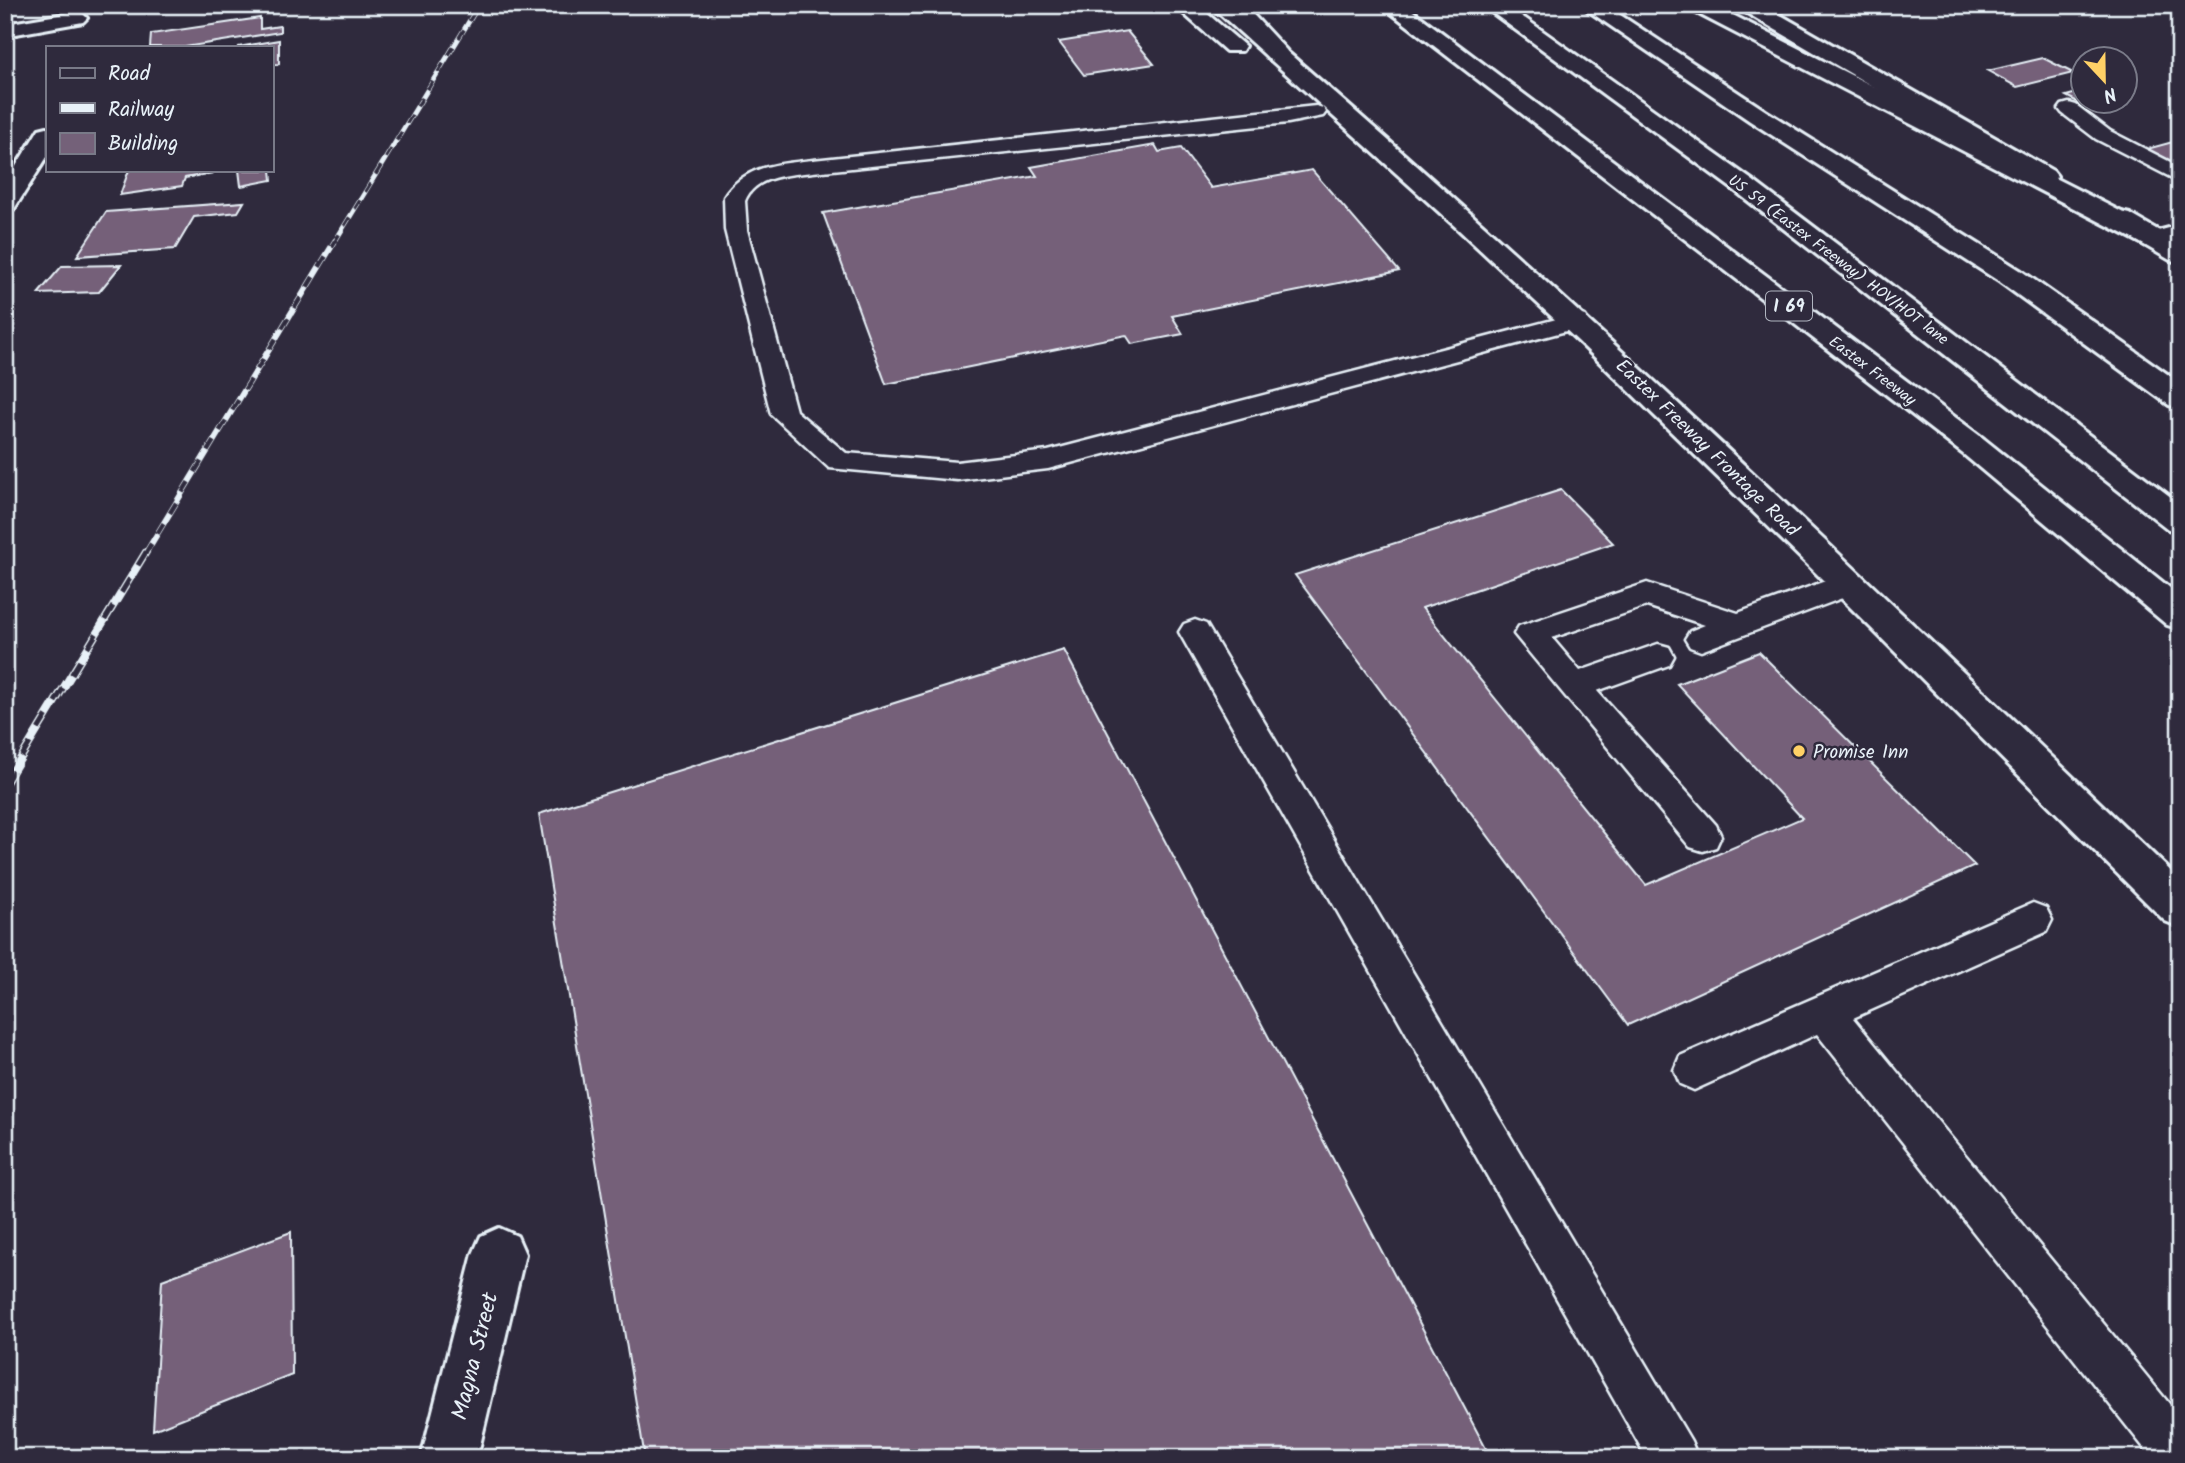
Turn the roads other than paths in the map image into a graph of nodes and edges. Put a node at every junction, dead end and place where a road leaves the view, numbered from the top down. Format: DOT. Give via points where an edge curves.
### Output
graph roads {
  1 [pos="1184,5"];
  2 [pos="1220,5"];
  3 [pos="1232,5"];
  4 [pos="1391,5"];
  5 [pos="1492,5"];
  6 [pos="1590,5"];
  7 [pos="1696,5"];
  8 [pos="1747,5"];
  9 [pos="76,20"];
  10 [pos="5,30"];
  11 [pos="1278,55"];
  12 [pos="2068,109"];
  13 [pos="1316,112"];
  14 [pos="46,136"];
  15 [pos="2180,176"];
  16 [pos="5,204"];
  17 [pos="2168,237"];
  18 [pos="2180,254"];
  19 [pos="1576,321"];
  20 [pos="2180,398"];
  21 [pos="2180,521"];
  22 [pos="1850,583"];
  23 [pos="2180,616"];
  24 [pos="1738,625"];
  25 [pos="1195,632"];
  26 [pos="1701,639"];
  27 [pos="1658,656"];
  28 [pos="1574,686"];
  29 [pos="1703,836"];
  30 [pos="2180,908"];
  31 [pos="2033,920"];
  32 [pos="1824,1012"];
  33 [pos="1694,1070"];
  34 [pos="499,1254"];
  35 [pos="2180,1455"];
  36 [pos="449,1458"];
  37 [pos="1674,1458"];
  1 -- 13 [label="main road"];
  2 -- 11 [label="main road, Eastex Freeway Frontage Road"];
  3 -- 11 [label="main road"];
  4 -- 23 [label="main road, Eastex Freeway / I 69" via="1973,446"];
  5 -- 21 [label="main road, US 59 (Eastex Freeway) HOV/HOT lane" via="1743,185"];
  6 -- 20 [label="main road" via="2010,276"];
  7 -- 17 [label="main road"];
  8 -- 17 [label="main road"];
  9 -- 10 [label="main road"];
  11 -- 19 [label="main road, Eastex Freeway Frontage Road"];
  12 -- 15 [label="lane" via="2103,135"];
  13 -- 19 [label="main road"];
  13 -- 19 [label="lane" via="813,166 746,181 734,199 736,230 784,414 839,463 957,471 1009,465 1048,460"];
  14 -- 16 [label="main road"];
  17 -- 18 [label="main road"];
  19 -- 22 [label="main road, Eastex Freeway Frontage Road"];
  22 -- 24 [label="lane"];
  22 -- 30 [label="main road, Eastex Freeway Frontage Road"];
  24 -- 26 [label="lane"];
  24 -- 28 [label="lane" via="1647,594 1530,634"];
  25 -- 37 [label="lane"];
  27 -- 28 [label="lane"];
  28 -- 29 [label="lane"];
  31 -- 32 [label="lane"];
  32 -- 33 [label="lane"];
  32 -- 35 [label="lane"];
  34 -- 36 [label="main road, Magna Street"];
}
